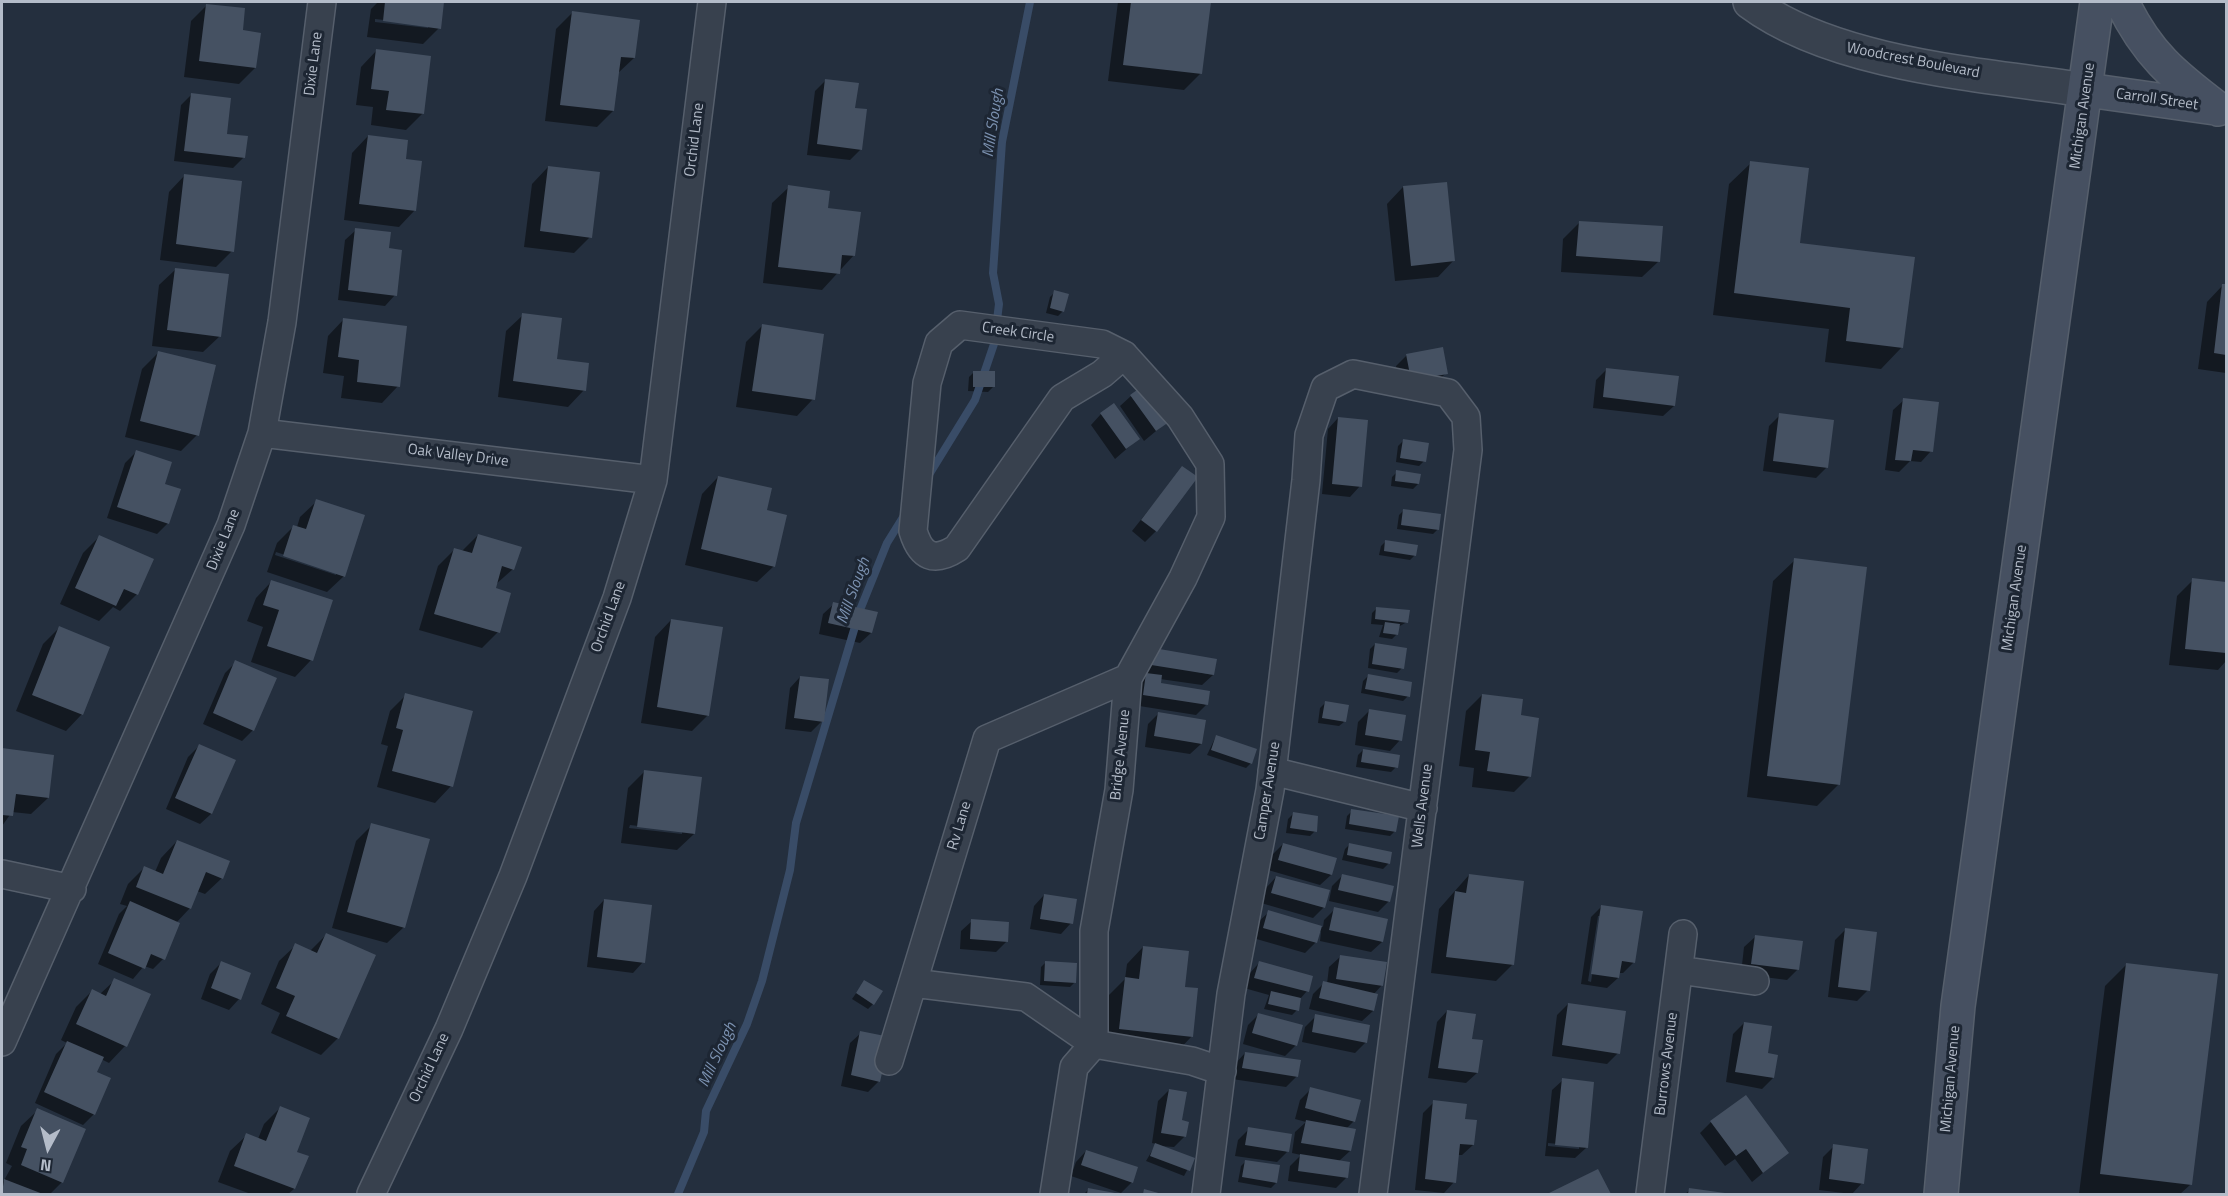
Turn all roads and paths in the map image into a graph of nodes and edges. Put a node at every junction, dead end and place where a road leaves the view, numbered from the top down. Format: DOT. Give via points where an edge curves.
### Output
graph roads {
  1 [pos="322,2"];
  2 [pos="712,2"];
  3 [pos="1750,2"];
  4 [pos="2097,2"];
  5 [pos="2122,2"];
  6 [pos="2086,90"];
  7 [pos="2222,109"];
  8 [pos="1124,355"];
  9 [pos="1325,388"];
  10 [pos="262,433"];
  11 [pos="653,480"];
  12 [pos="1128,678"];
  13 [pos="1272,771"];
  14 [pos="1423,808"];
  15 [pos="2,874"];
  16 [pos="72,889"];
  17 [pos="1683,934"];
  18 [pos="1679,970"];
  19 [pos="1755,981"];
  20 [pos="913,983"];
  21 [pos="2,1042"];
  22 [pos="1094,1044"];
  23 [pos="889,1061"];
  24 [pos="1222,1071"];
  25 [pos="370,1194"];
  26 [pos="1054,1194"];
  27 [pos="1206,1194"];
  28 [pos="1372,1194"];
  29 [pos="1650,1194"];
  30 [pos="1941,1194"];
  1 -- 10 [label="street, Dixie Lane" via="282,322"];
  2 -- 11 [label="street, Orchid Lane"];
  3 -- 6 [label="street, Woodcrest Boulevard" via="1825,42 1934,68"];
  4 -- 6 [label="main road, Michigan Avenue"];
  5 -- 7 [label="main road" via="2146,44 2172,75"];
  6 -- 7 [label="main road, Carroll Street"];
  6 -- 30 [label="main road, Michigan Avenue" via="1958,1006"];
  8 -- 8 [label="street, Creek Circle" via="1102,374 1062,398 957,548 944,556 928,555 918,546 913,531 927,382 939,343 960,325 1102,344"];
  8 -- 12 [label="street, Bridge Avenue" via="1180,417 1210,464 1211,517 1183,578"];
  9 -- 13 [label="street, Camper Avenue" via="1309,435"];
  9 -- 14 [label="street, Wells Avenue" via="1353,374 1448,393 1466,417 1468,450"];
  10 -- 11 [label="street, Oak Valley Drive"];
  10 -- 16 [label="street, Dixie Lane" via="231,525"];
  11 -- 25 [label="street, Orchid Lane" via="617,598 513,876 449,1029"];
  12 -- 20 [label="street, Rv Lane" via="987,739"];
  12 -- 22 [label="street, Bridge Avenue" via="1119,790 1094,931"];
  13 -- 14 [label="street"];
  13 -- 24 [label="street, Camper Avenue" via="1231,994"];
  14 -- 28 [label="street, Wells Avenue"];
  15 -- 16 [label="street"];
  16 -- 21 [label="street, Dixie Lane"];
  17 -- 18 [label="street, Burrows Avenue"];
  18 -- 19 [label="street"];
  18 -- 29 [label="street, Burrows Avenue"];
  20 -- 22 [label="street" via="1026,997"];
  20 -- 23 [label="street, Rv Lane"];
  22 -- 24 [label="street" via="1192,1061"];
  22 -- 26 [label="street" via="1074,1066"];
  24 -- 27 [label="street, Camper Avenue"];
}
